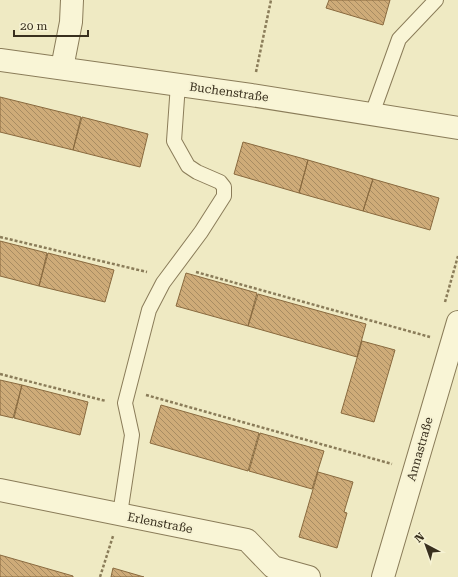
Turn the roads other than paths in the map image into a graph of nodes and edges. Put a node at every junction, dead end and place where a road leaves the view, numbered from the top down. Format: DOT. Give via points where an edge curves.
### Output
graph roads {
  1 [pos="72,0"];
  2 [pos="436,0"];
  3 [pos="0,60"];
  4 [pos="62,68"];
  5 [pos="178,84"];
  6 [pos="372,114"];
  7 [pos="458,128"];
  8 [pos="458,322"];
  9 [pos="0,490"];
  10 [pos="120,514"];
  11 [pos="308,577"];
  12 [pos="383,577"];
  1 -- 4 [label="street" via="71,22"];
  2 -- 6 [label="lane" via="399,39"];
  3 -- 4 [label="street, Buchenstraße"];
  4 -- 5 [label="street, Buchenstraße"];
  5 -- 6 [label="street, Buchenstraße"];
  5 -- 10 [label="lane" via="174,141 188,166 220,182 224,187 224,196 171,272 149,310 128,390 126,406 132,436"];
  6 -- 7 [label="street, Buchenstraße"];
  8 -- 12 [label="street, Annastraße"];
  9 -- 10 [label="street, Erlenstraße"];
  10 -- 11 [label="street, Erlenstraße" via="247,540 273,567"];
}
